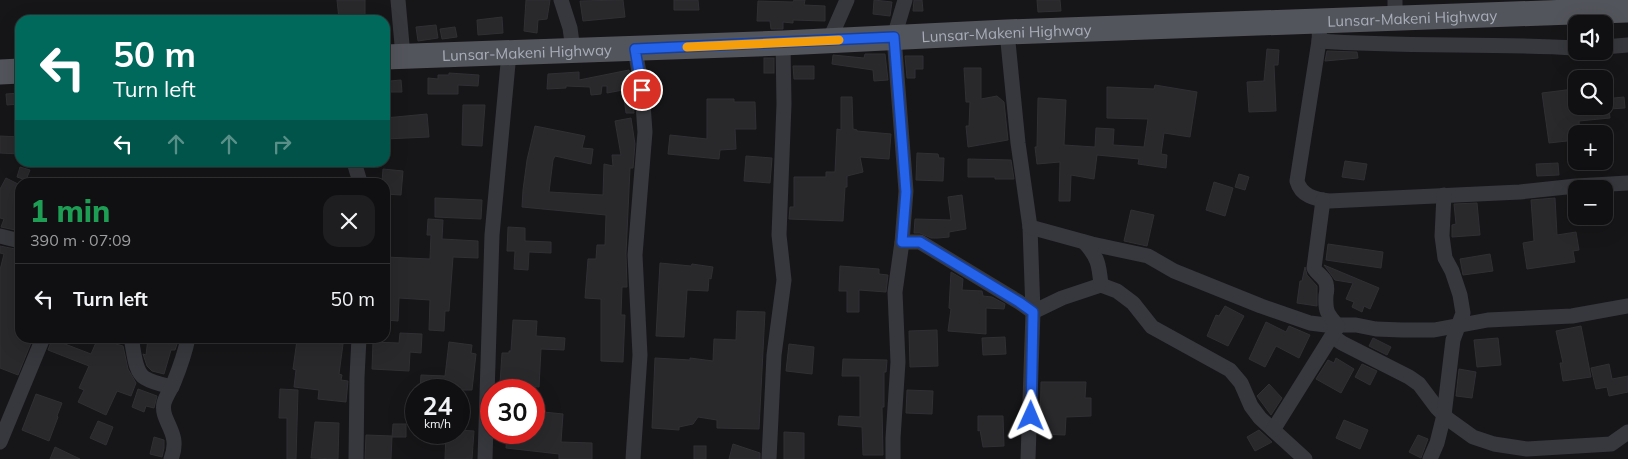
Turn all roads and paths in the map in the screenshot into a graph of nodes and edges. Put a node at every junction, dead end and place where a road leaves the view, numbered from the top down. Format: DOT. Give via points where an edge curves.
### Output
graph roads {
  1 [pos="398,0"];
  2 [pos="561,0"];
  3 [pos="848,0"];
  4 [pos="905,0"];
  5 [pos="1395,9"];
  6 [pos="1628,10"];
  7 [pos="1319,31"];
  8 [pos="1007,32"];
  9 [pos="894,37"];
  10 [pos="829,41"];
  11 [pos="783,43"];
  12 [pos="1628,45"];
  13 [pos="1613,46"];
  14 [pos="1568,48"];
  15 [pos="635,49"];
  16 [pos="573,50"];
  17 [pos="509,53"];
  18 [pos="394,56"];
  19 [pos="15,71"];
  20 [pos="0,72"];
  21 [pos="1628,183"];
  22 [pos="1444,195"];
  23 [pos="1323,200"];
  24 [pos="1030,226"];
  25 [pos="0,236"];
  26 [pos="15,240"];
  27 [pos="902,242"];
  28 [pos="1084,242"];
  29 [pos="1100,285"];
  30 [pos="1628,306"];
  31 [pos="1033,312"];
  32 [pos="1458,326"];
  33 [pos="1335,331"];
  34 [pos="40,343"];
  35 [pos="133,343"];
  36 [pos="187,343"];
  37 [pos="359,343"];
  38 [pos="172,388"];
  39 [pos="1444,415"];
  40 [pos="1273,430"];
  41 [pos="1628,432"];
  42 [pos="0,442"];
  43 [pos="172,459"];
  44 [pos="356,459"];
  45 [pos="486,459"];
  46 [pos="632,459"];
  47 [pos="769,459"];
  48 [pos="893,459"];
  49 [pos="1028,459"];
  50 [pos="1305,459"];
  51 [pos="1430,459"];
  1 -- 18 [label="street"];
  2 -- 16 [label="street"];
  3 -- 10 [label="street"];
  4 -- 9 [label="street"];
  5 -- 6 [label="main road, Lunsar-Makeni Highway"];
  5 -- 7 [label="main road, Lunsar-Makeni Highway"];
  7 -- 8 [label="main road, Lunsar-Makeni Highway"];
  7 -- 14 [label="street" via="1355,44"];
  7 -- 23 [label="street" via="1297,181 1304,193"];
  8 -- 9 [label="main road, Lunsar-Makeni Highway"];
  8 -- 24 [label="street"];
  9 -- 10 [label="main road, Lunsar-Makeni Highway"];
  9 -- 27 [label="street" via="906,192"];
  10 -- 11 [label="main road, Lunsar-Makeni Highway"];
  11 -- 15 [label="main road, Lunsar-Makeni Highway"];
  11 -- 47 [label="street" via="779,235 784,280 774,355"];
  12 -- 13 [label="street"];
  15 -- 16 [label="main road, Lunsar-Makeni Highway"];
  15 -- 46 [label="street" via="645,132 635,255 640,355"];
  16 -- 17 [label="main road, Lunsar-Makeni Highway"];
  17 -- 18 [label="main road, Lunsar-Makeni Highway"];
  17 -- 45 [label="street" via="492,235"];
  19 -- 20 [label="main road"];
  21 -- 22 [label="street"];
  22 -- 23 [label="street"];
  22 -- 32 [label="street" via="1442,236 1445,258 1460,295 1463,313"];
  23 -- 33 [label="street" via="1314,268 1327,285 1327,313"];
  24 -- 28 [label="street"];
  24 -- 31 [label="street"];
  25 -- 26 [label="street"];
  27 -- 31 [label="street" via="920,242"];
  27 -- 48 [label="street" via="895,292 898,362"];
  28 -- 29 [label="street" via="1095,254 1100,267"];
  28 -- 33 [label="street" via="1148,256 1261,306"];
  29 -- 31 [label="street"];
  29 -- 40 [label="street" via="1117,291 1133,303 1152,327 1230,370 1241,383 1251,406"];
  30 -- 32 [label="street" via="1572,316 1488,320"];
  31 -- 49 [label="street"];
  32 -- 33 [label="street" via="1434,330 1356,325"];
  32 -- 39 [label="street" via="1453,340"];
  33 -- 39 [label="street" via="1419,384"];
  33 -- 40 [label="street"];
  34 -- 42 [label="street"];
  35 -- 38 [label="street" via="140,374"];
  36 -- 38 [label="street"];
  37 -- 44 [label="street"];
  38 -- 43 [label="street" via="164,404 175,438"];
  39 -- 41 [label="street" via="1474,436 1494,444 1527,449 1611,444"];
  39 -- 51 [label="street"];
  40 -- 50 [label="street"];
}
